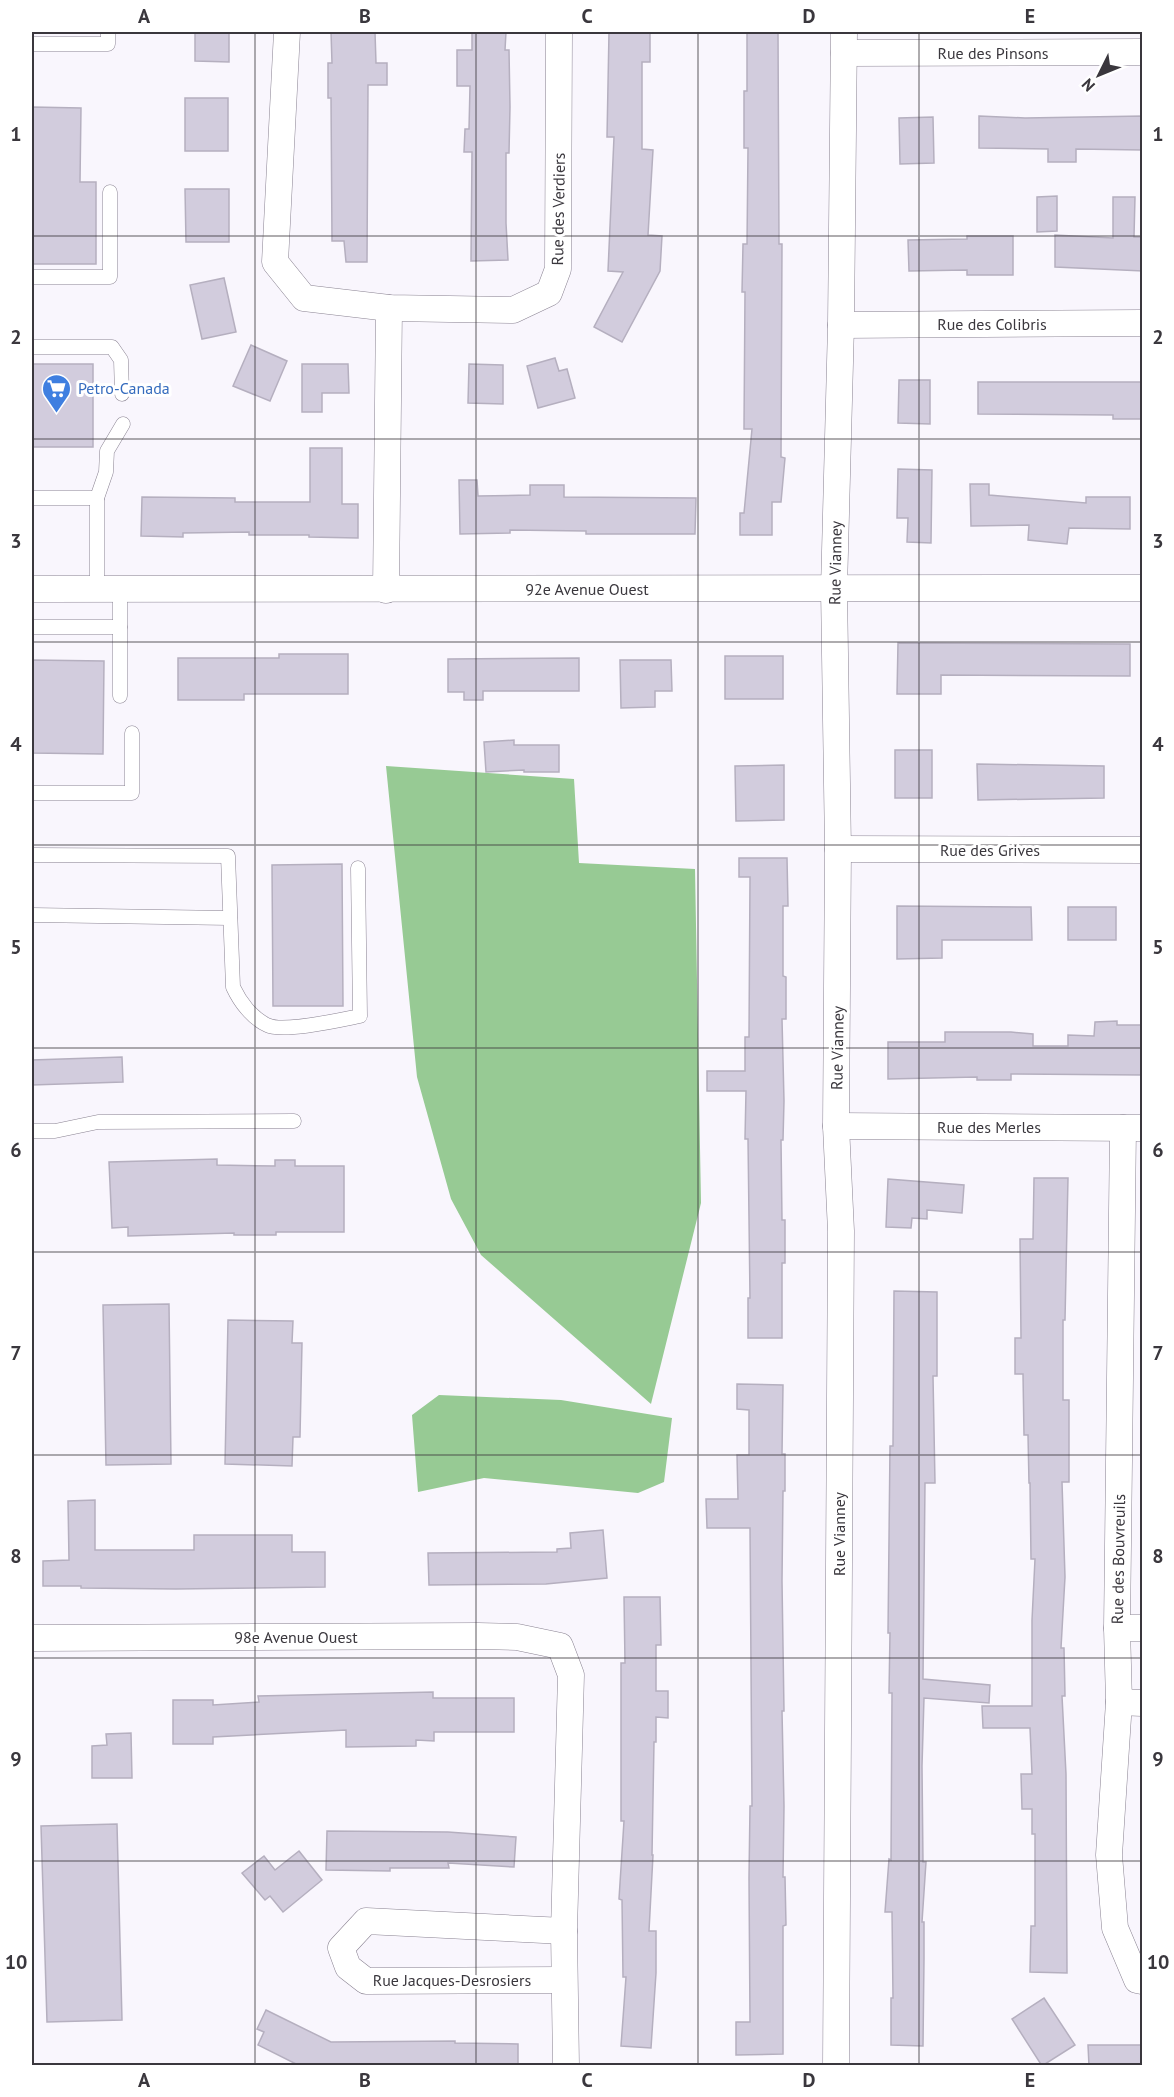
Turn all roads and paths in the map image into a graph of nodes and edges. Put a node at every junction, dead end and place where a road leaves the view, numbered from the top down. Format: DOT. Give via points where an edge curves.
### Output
graph roads {
  1 [pos="108,32"];
  2 [pos="287,32"];
  3 [pos="559,32"];
  4 [pos="844,42"];
  5 [pos="32,44"];
  6 [pos="1143,52"];
  7 [pos="110,192"];
  8 [pos="32,277"];
  9 [pos="389,308"];
  10 [pos="1143,323"];
  11 [pos="841,325"];
  12 [pos="32,347"];
  13 [pos="122,394"];
  14 [pos="123,424"];
  15 [pos="32,498"];
  16 [pos="97,498"];
  17 [pos="1143,588"];
  18 [pos="32,589"];
  19 [pos="109,589"];
  20 [pos="834,589"];
  21 [pos="386,590"];
  22 [pos="32,627"];
  23 [pos="120,627"];
  24 [pos="120,696"];
  25 [pos="132,733"];
  26 [pos="32,793"];
  27 [pos="838,849"];
  28 [pos="1143,850"];
  29 [pos="32,855"];
  30 [pos="358,868"];
  31 [pos="32,915"];
  32 [pos="230,918"];
  33 [pos="294,1121"];
  34 [pos="836,1126"];
  35 [pos="1133,1128"];
  36 [pos="32,1131"];
  37 [pos="1117,1628"];
  38 [pos="1143,1628"];
  39 [pos="32,1638"];
  40 [pos="1131,1702"];
  41 [pos="564,1931"];
  42 [pos="564,1980"];
  43 [pos="1143,1981"];
  44 [pos="566,2066"];
  45 [pos="836,2066"];
  1 -- 5 [label="lane" via="108,44"];
  2 -- 9 [label="street, Rue des Verdiers" via="275,262 304,298"];
  3 -- 9 [label="street, Rue des Verdiers" via="558,269 549,293 513,310"];
  4 -- 6 [label="street, Rue des Pinsons"];
  4 -- 11 [label="street, Rue Vianney"];
  7 -- 8 [label="lane" via="110,277"];
  9 -- 21 [label="street"];
  10 -- 11 [label="street, Rue des Colibris"];
  11 -- 20 [label="street, Rue Vianney"];
  12 -- 13 [label="lane" via="112,347 121,360"];
  14 -- 16 [label="lane" via="107,451 106,472"];
  15 -- 16 [label="lane"];
  16 -- 19 [label="lane"];
  17 -- 20 [label="street, 92e Avenue Ouest"];
  18 -- 19 [label="street, 92e Avenue Ouest"];
  19 -- 21 [label="street, 92e Avenue Ouest"];
  19 -- 23 [label="lane"];
  20 -- 21 [label="street, 92e Avenue Ouest"];
  20 -- 27 [label="street, Rue Vianney"];
  22 -- 23 [label="lane"];
  23 -- 24 [label="lane"];
  25 -- 26 [label="lane" via="132,793"];
  27 -- 28 [label="street, Rue des Grives"];
  27 -- 34 [label="street, Rue Vianney"];
  29 -- 32 [label="lane" via="228,856"];
  30 -- 32 [label="lane" via="360,1016 282,1027 269,1026 258,1019 233,987"];
  31 -- 32 [label="lane"];
  33 -- 36 [label="lane" via="98,1122 55,1131"];
  34 -- 35 [label="street, Rue des Merles"];
  34 -- 45 [label="street, Rue Vianney" via="841,1231"];
  35 -- 37 [label="street, Rue des Bouvreuils"];
  37 -- 38 [label="street"];
  37 -- 40 [label="street, Rue des Bouvreuils"];
  39 -- 41 [label="street, 98e Avenue Ouest" via="478,1636 517,1637 560,1646 571,1675"];
  40 -- 43 [label="street, Rue des Bouvreuils" via="1109,1855 1115,1929 1137,1980"];
  41 -- 42 [label="street"];
  41 -- 42 [label="street, Rue Jacques-Desrosiers" via="366,1921 341,1948 348,1967 366,1981"];
  42 -- 44 [label="street"];
}
